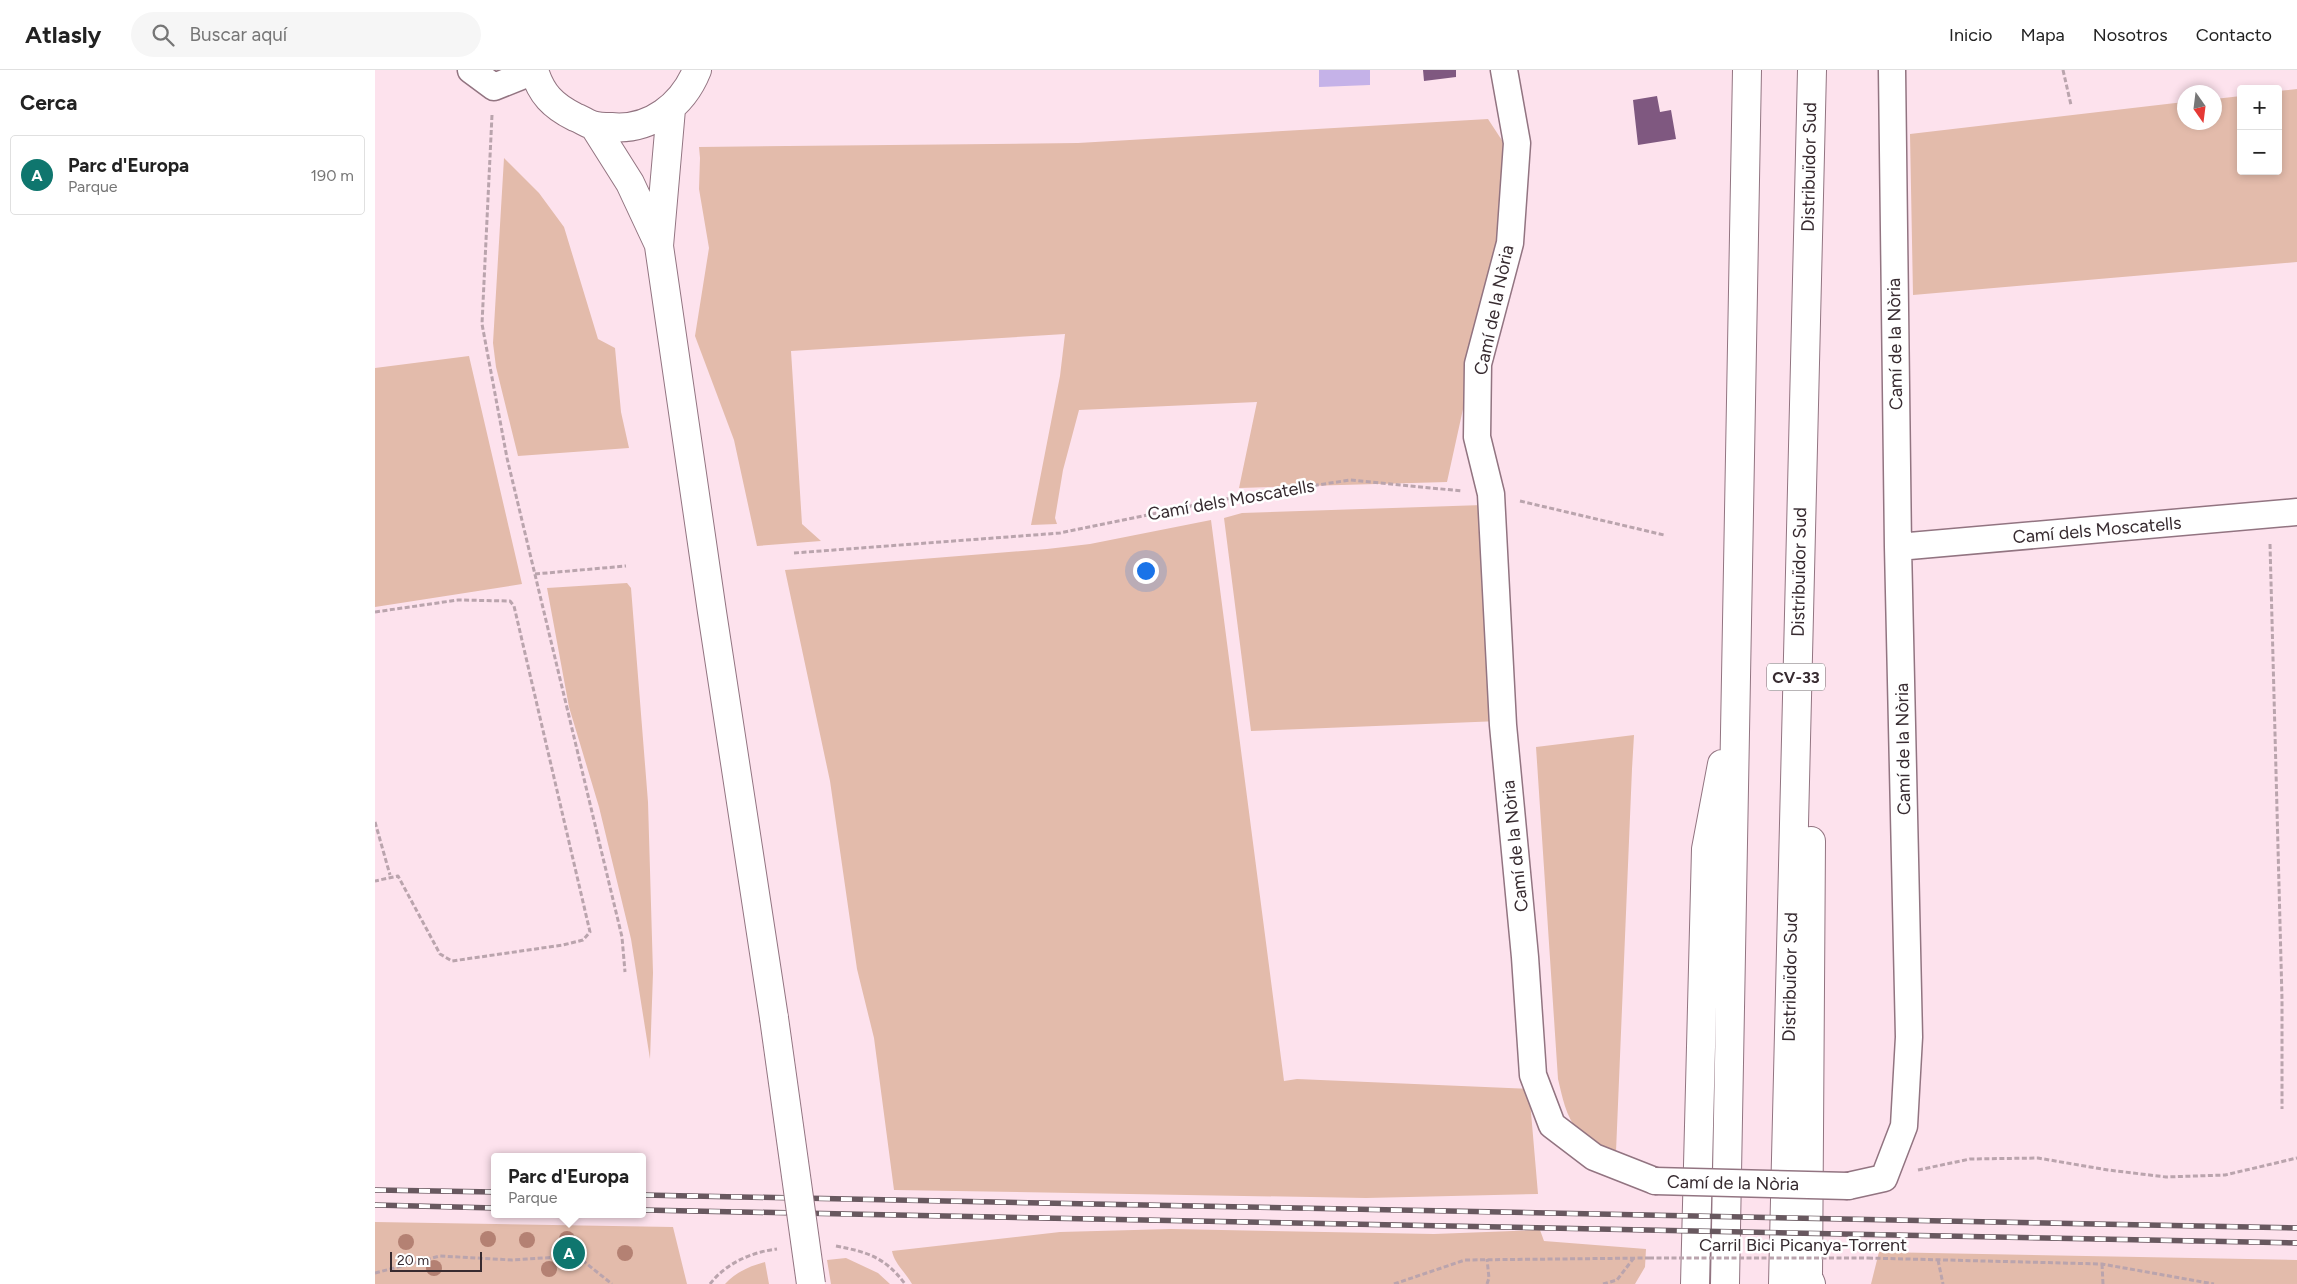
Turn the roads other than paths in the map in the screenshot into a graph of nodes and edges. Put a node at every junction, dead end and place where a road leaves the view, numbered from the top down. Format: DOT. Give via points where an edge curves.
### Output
graph roads {
  1 [pos="471,70"];
  2 [pos="534,70"];
  3 [pos="697,70"];
  4 [pos="1505,70"];
  5 [pos="1747,70"];
  6 [pos="1812,70"];
  7 [pos="1892,70"];
  8 [pos="671,109"];
  9 [pos="594,126"];
  10 [pos="659,246"];
  11 [pos="2286,513"];
  12 [pos="1898,547"];
  13 [pos="1797,648"];
  14 [pos="1737,686"];
  15 [pos="811,1284"];
  16 [pos="1695,1284"];
  17 [pos="1725,1284"];
  18 [pos="1783,1284"];
  19 [pos="1811,1284"];
  1 -- 2 [label="street" via="494,87"];
  2 -- 9 [label="main road" via="538,86 557,108"];
  3 -- 8 [label="main road" via="691,85"];
  4 -- 12 [label="street, Camí de la Nòria, bridge" via="1517,143 1510,243 1478,364 1477,438 1491,494 1503,725 1533,1075 1552,1126 1594,1158 1655,1181 1848,1186 1884,1178 1903,1126 1909,1037"];
  5 -- 14 [label="main road"];
  6 -- 13 [label="main road, Distribuïdor Sud / CV-33"];
  7 -- 12 [label="street, Camí de la Nòria"];
  8 -- 9 [label="main road" via="652,120 622,128"];
  8 -- 10 [label="main road"];
  9 -- 10 [label="main road" via="630,183"];
  10 -- 15 [label="main road, bridge"];
  11 -- 12 [label="street, Camí dels Moscatells"];
  13 -- 18 [label="main road, Distribuïdor Sud / CV-33"];
  13 -- 19 [label="main road" via="1811,836 1808,1277"];
  14 -- 16 [label="main road" via="1706,849"];
  14 -- 17 [label="main road"];
}
